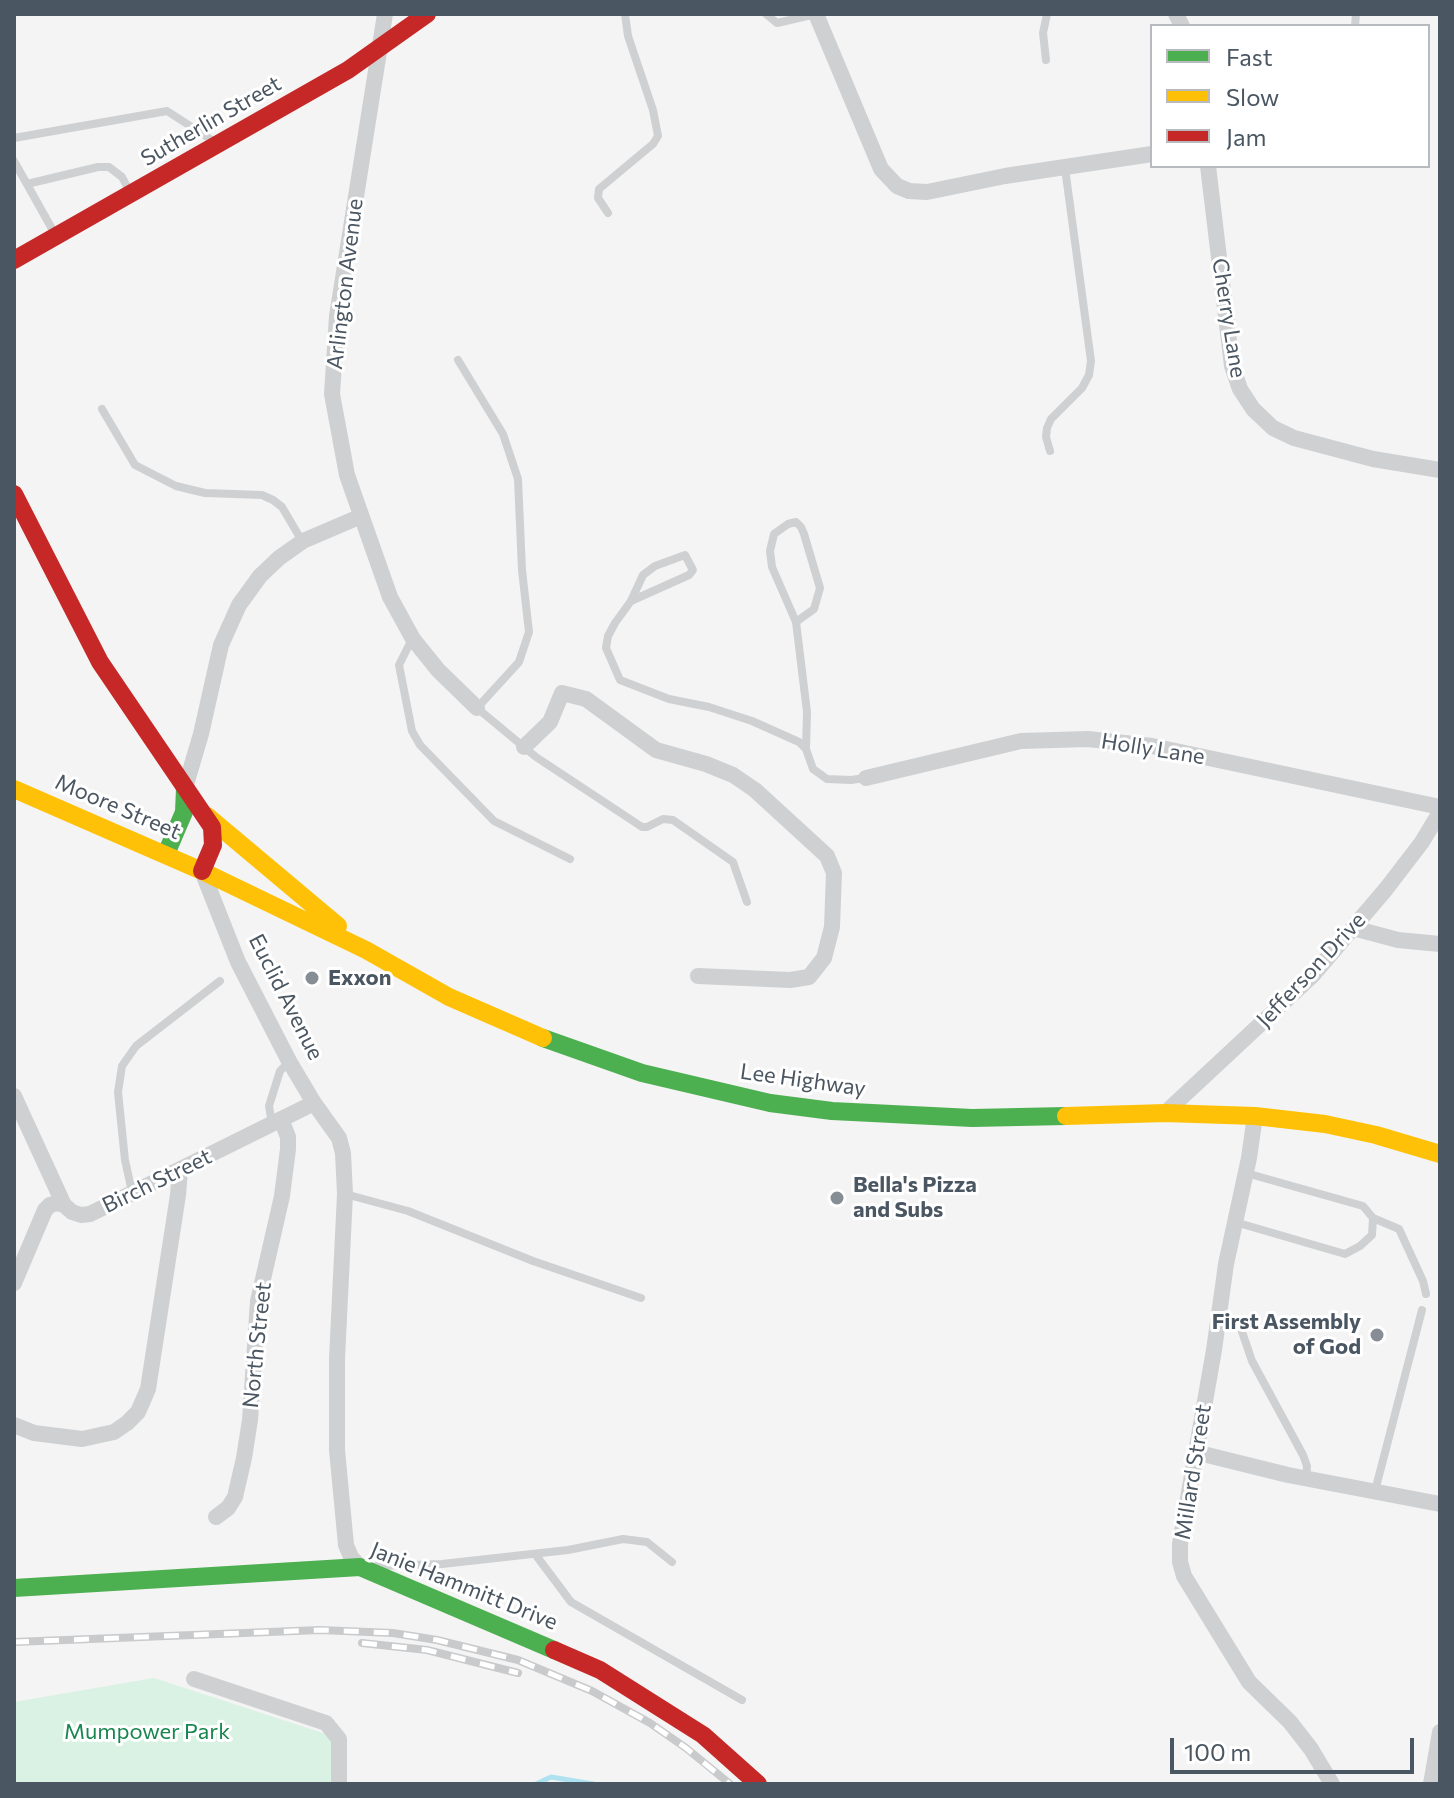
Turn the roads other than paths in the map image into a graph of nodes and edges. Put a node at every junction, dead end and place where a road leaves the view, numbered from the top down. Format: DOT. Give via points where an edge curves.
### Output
graph roads {
  1 [pos="385,14"];
  2 [pos="427,14"];
  3 [pos="625,14"];
  4 [pos="766,14"];
  5 [pos="816,14"];
  6 [pos="1047,14"];
  7 [pos="379,46"];
  8 [pos="1046,60"];
  9 [pos="14,138"];
  10 [pos="219,145"];
  11 [pos="1150,154"];
  12 [pos="14,161"];
  13 [pos="1065,167"];
  14 [pos="1208,168"];
  15 [pos="27,184"];
  16 [pos="131,194"];
  17 [pos="608,213"];
  18 [pos="56,236"];
  19 [pos="14,260"];
  20 [pos="458,360"];
  21 [pos="102,409"];
  22 [pos="1050,451"];
  23 [pos="1440,470"];
  24 [pos="14,494"];
  25 [pos="359,517"];
  26 [pos="303,541"];
  27 [pos="631,601"];
  28 [pos="796,622"];
  29 [pos="413,639"];
  30 [pos="477,708"];
  31 [pos="524,747"];
  32 [pos="806,749"];
  33 [pos="866,778"];
  34 [pos="185,788"];
  35 [pos="14,789"];
  36 [pos="1440,810"];
  37 [pos="205,814"];
  38 [pos="166,854"];
  39 [pos="570,859"];
  40 [pos="202,871"];
  41 [pos="747,902"];
  42 [pos="1353,928"];
  43 [pos="1440,944"];
  44 [pos="366,950"];
  45 [pos="698,976"];
  46 [pos="220,981"];
  47 [pos="289,1061"];
  48 [pos="14,1096"];
  49 [pos="314,1103"];
  50 [pos="1165,1113"];
  51 [pos="1255,1116"];
  52 [pos="277,1121"];
  53 [pos="1440,1154"];
  54 [pos="180,1170"];
  55 [pos="1246,1173"];
  56 [pos="132,1193"];
  57 [pos="345,1194"];
  58 [pos="64,1205"];
  59 [pos="1373,1218"];
  60 [pos="1235,1222"];
  61 [pos="14,1283"];
  62 [pos="1426,1294"];
  63 [pos="641,1298"];
  64 [pos="1422,1310"];
  65 [pos="1218,1317"];
  66 [pos="14,1425"];
  67 [pos="1195,1452"];
  68 [pos="1306,1479"];
  69 [pos="1374,1493"];
  70 [pos="1440,1504"];
  71 [pos="216,1517"];
  72 [pos="535,1554"];
  73 [pos="672,1562"];
  74 [pos="360,1567"];
  75 [pos="14,1588"];
  76 [pos="194,1679"];
  77 [pos="742,1700"];
  78 [pos="1440,1732"];
  79 [pos="339,1784"];
  80 [pos="758,1784"];
  81 [pos="1332,1784"];
  82 [pos="1431,1784"];
  1 -- 7 [label="street, Arlington Avenue"];
  2 -- 7 [label="main road, Sutherlin Street"];
  3 -- 17 [label="lane" via="658,136 596,193"];
  4 -- 5 [label="lane" via="777,23"];
  5 -- 13 [label="street" via="881,169 897,186 927,192"];
  6 -- 8 [label="lane"];
  7 -- 10 [label="main road, Sutherlin Street" via="348,70"];
  7 -- 25 [label="street, Arlington Avenue" via="332,366 338,439"];
  9 -- 10 [label="lane" via="167,111"];
  10 -- 16 [label="main road, Sutherlin Street"];
  11 -- 13 [label="street"];
  12 -- 15 [label="lane"];
  13 -- 22 [label="lane" via="1091,361 1082,388 1051,419 1046,437"];
  14 -- 23 [label="street, Cherry Lane" via="1232,366 1253,409 1294,438"];
  15 -- 16 [label="lane" via="109,167"];
  15 -- 18 [label="lane"];
  16 -- 18 [label="main road, Sutherlin Street"];
  18 -- 19 [label="main road, Sutherlin Street"];
  20 -- 30 [label="lane" via="503,434 518,479 529,632 519,662"];
  21 -- 26 [label="lane" via="135,465 176,486 205,493 262,495 282,507"];
  24 -- 34 [label="main road" via="100,662"];
  25 -- 26 [label="street"];
  25 -- 29 [label="street, Arlington Avenue" via="390,597"];
  26 -- 34 [label="street" via="260,576 227,627"];
  27 -- 27 [label="lane" via="643,575 685,555 693,570 689,575"];
  27 -- 32 [label="lane" via="606,648 620,680 752,721"];
  28 -- 28 [label="lane" via="770,551 774,534 796,522 820,588 814,609"];
  28 -- 32 [label="lane"];
  29 -- 30 [label="street, Arlington Avenue"];
  29 -- 39 [label="lane" via="399,665 412,731 420,745 494,821"];
  30 -- 31 [label="lane"];
  31 -- 41 [label="lane" via="642,827 673,820 736,868"];
  31 -- 45 [label="street" via="550,722 562,693 586,699 656,750 733,775 827,856 834,873 832,927 828,946 809,977"];
  32 -- 33 [label="lane" via="813,769 827,779"];
  33 -- 36 [label="street, Holly Lane" via="1021,741 1088,739 1152,746"];
  34 -- 37 [label="main road"];
  34 -- 38 [label="main road" via="184,812"];
  35 -- 38 [label="main road, Moore Street"];
  36 -- 42 [label="street, Jefferson Drive" via="1422,842"];
  37 -- 40 [label="main road" via="213,845"];
  37 -- 44 [label="main road"];
  38 -- 40 [label="main road, Moore Street"];
  40 -- 44 [label="main road, Lee Highway"];
  40 -- 47 [label="street, Euclid Avenue" via="238,962"];
  42 -- 43 [label="street"];
  42 -- 50 [label="street, Jefferson Drive" via="1284,1004"];
  44 -- 50 [label="main road, Lee Highway" via="449,997 599,1060 770,1103 919,1117"];
  46 -- 56 [label="lane" via="136,1046 122,1066 118,1092"];
  47 -- 49 [label="street, Euclid Avenue"];
  47 -- 52 [label="lane" via="280,1071 269,1106"];
  48 -- 58 [label="street"];
  49 -- 52 [label="street, Birch Street"];
  49 -- 57 [label="street, Euclid Avenue" via="339,1138"];
  50 -- 51 [label="main road, Lee Highway"];
  51 -- 53 [label="main road, Lee Highway" via="1337,1127"];
  51 -- 55 [label="street, Millard Street"];
  52 -- 54 [label="street, Birch Street"];
  52 -- 71 [label="street, North Street" via="288,1137 288,1149 258,1301 250,1420 235,1497"];
  54 -- 56 [label="street, Birch Street"];
  54 -- 66 [label="street" via="148,1389 138,1412 114,1432 82,1439"];
  55 -- 59 [label="lane" via="1363,1206"];
  55 -- 60 [label="street, Millard Street"];
  56 -- 58 [label="street, Birch Street" via="90,1214"];
  57 -- 63 [label="lane" via="408,1211"];
  57 -- 74 [label="street, Euclid Avenue" via="337,1450 346,1545"];
  58 -- 61 [label="street" via="45,1210"];
  59 -- 60 [label="lane" via="1372,1235 1345,1254"];
  59 -- 62 [label="lane" via="1399,1229"];
  60 -- 65 [label="street, Millard Street"];
  64 -- 69 [label="lane"];
  65 -- 67 [label="street, Millard Street"];
  65 -- 68 [label="lane" via="1238,1320 1252,1361 1303,1455"];
  67 -- 68 [label="street"];
  67 -- 81 [label="street, Millard Street" via="1180,1544 1184,1576 1249,1682 1290,1722"];
  68 -- 69 [label="street"];
  69 -- 70 [label="street"];
  72 -- 73 [label="lane" via="623,1539 647,1542"];
  72 -- 74 [label="lane"];
  72 -- 77 [label="lane" via="571,1602"];
  74 -- 75 [label="main road, Janie Hammitt Drive"];
  74 -- 80 [label="main road, Janie Hammitt Drive" via="600,1670 703,1735"];
  76 -- 79 [label="street" via="326,1723 339,1739"];
  78 -- 82 [label="street"];
}
